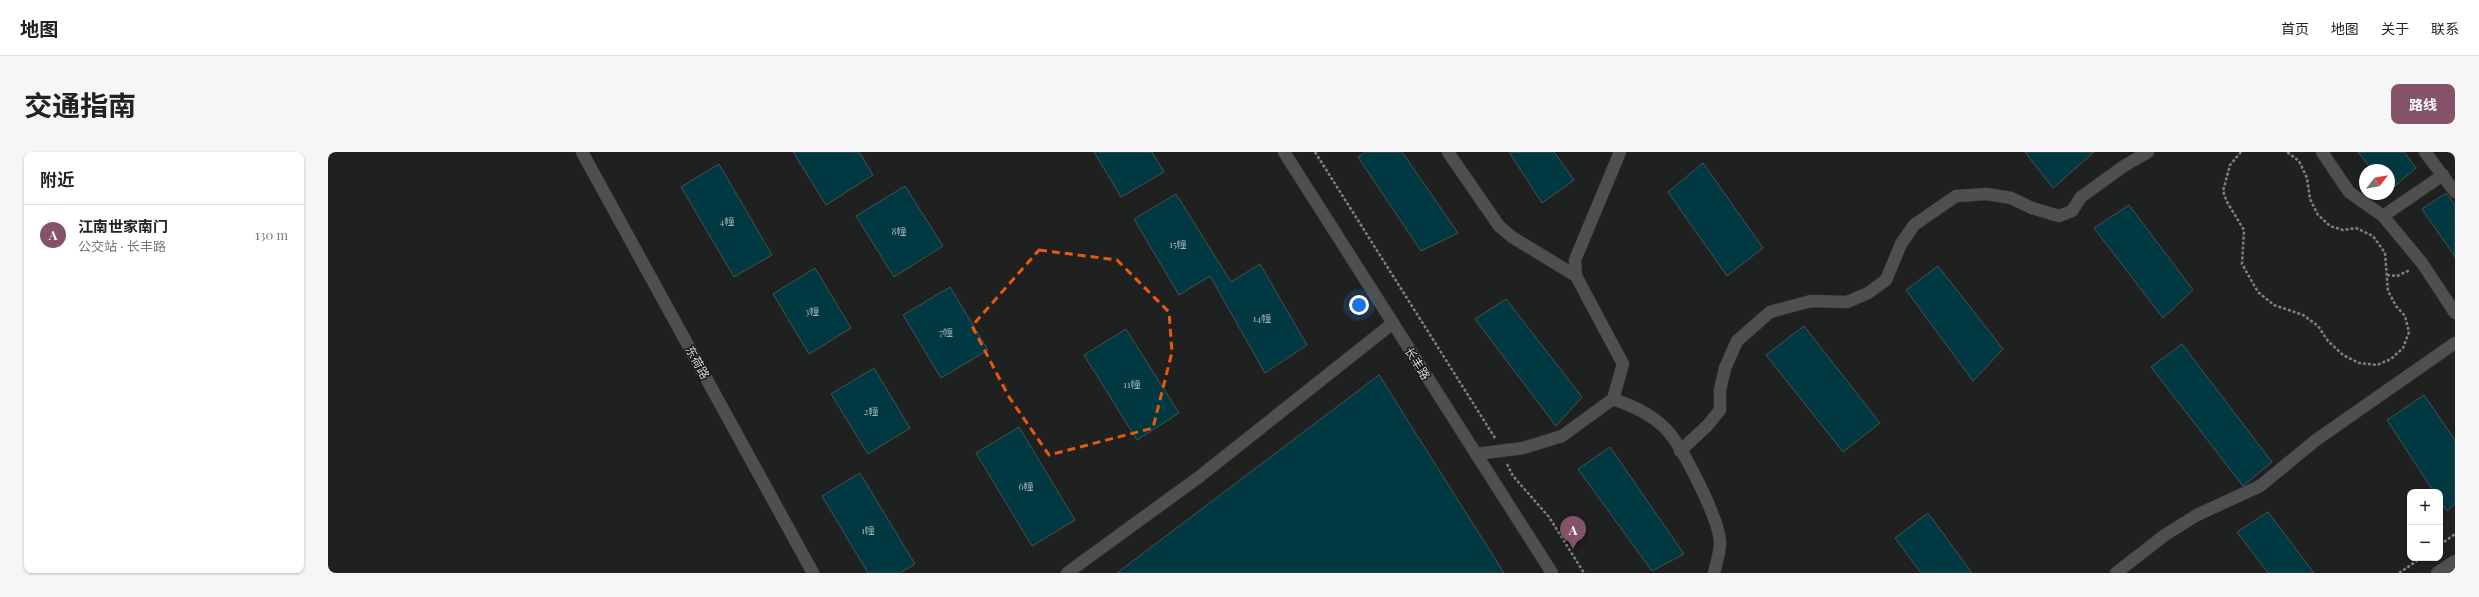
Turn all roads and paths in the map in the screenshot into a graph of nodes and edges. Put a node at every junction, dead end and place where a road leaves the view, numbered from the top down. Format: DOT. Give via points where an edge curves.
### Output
graph roads {
  1 [pos="582,152"];
  2 [pos="1284,152"];
  3 [pos="1315,152"];
  4 [pos="1448,152"];
  5 [pos="1620,152"];
  6 [pos="2148,152"];
  7 [pos="2241,152"];
  8 [pos="2288,152"];
  9 [pos="2322,152"];
  10 [pos="2425,152"];
  11 [pos="2442,175"];
  12 [pos="2455,192"];
  13 [pos="2383,216"];
  14 [pos="2422,263"];
  15 [pos="2387,275"];
  16 [pos="1576,276"];
  17 [pos="2455,313"];
  18 [pos="1393,323"];
  19 [pos="2455,343"];
  20 [pos="1613,399"];
  21 [pos="1501,451"];
  22 [pos="1680,451"];
  23 [pos="1476,454"];
  24 [pos="2455,534"];
  25 [pos="2443,543"];
  26 [pos="2417,561"];
  27 [pos="2455,561"];
  28 [pos="813,573"];
  29 [pos="1066,573"];
  30 [pos="1552,573"];
  31 [pos="1584,573"];
  32 [pos="1714,573"];
  33 [pos="2116,573"];
  34 [pos="2399,573"];
  35 [pos="2437,573"];
  1 -- 28 [label="street, 东荷路"];
  2 -- 18 [label="street, 长丰路"];
  3 -- 21 [label="path" via="1491,429"];
  4 -- 16 [label="street" via="1499,226 1512,237"];
  5 -- 16 [label="street" via="1575,260"];
  6 -- 22 [label="street" via="2082,197 2072,211 2059,216 2011,198 1987,194 1956,196 1914,225 1901,244 1886,280 1868,294 1847,302 1811,301 1770,312 1737,341 1725,368 1720,390 1720,410"];
  7 -- 15 [label="path" via="2230,166 2223,191 2244,230 2242,264 2258,292 2274,304 2303,315 2318,326 2328,341 2343,355 2359,363 2377,365 2391,359 2403,348 2409,332 2405,316 2388,291"];
  8 -- 15 [label="path" via="2299,161 2307,178 2310,199 2318,215 2330,226 2343,230 2356,228 2373,236 2384,253"];
  9 -- 13 [label="street" via="2349,192"];
  10 -- 11 [label="street"];
  11 -- 12 [label="street"];
  11 -- 13 [label="street"];
  13 -- 14 [label="street"];
  14 -- 15 [label="path" via="2397,276"];
  14 -- 17 [label="street"];
  16 -- 20 [label="street" via="1623,364"];
  18 -- 23 [label="street, 长丰路"];
  18 -- 29 [label="street" via="1199,477"];
  19 -- 33 [label="street" via="2316,440 2260,486 2198,515"];
  20 -- 21 [label="street" via="1562,436 1524,448"];
  20 -- 22 [label="street" via="1650,415 1666,430"];
  21 -- 23 [label="street"];
  21 -- 31 [label="path" via="1513,476 1549,518"];
  22 -- 32 [label="street" via="1716,521 1720,544"];
  23 -- 30 [label="street, 长丰路"];
  24 -- 25 [label="path"];
  26 -- 34 [label="path"];
  27 -- 35 [label="street"];
}
